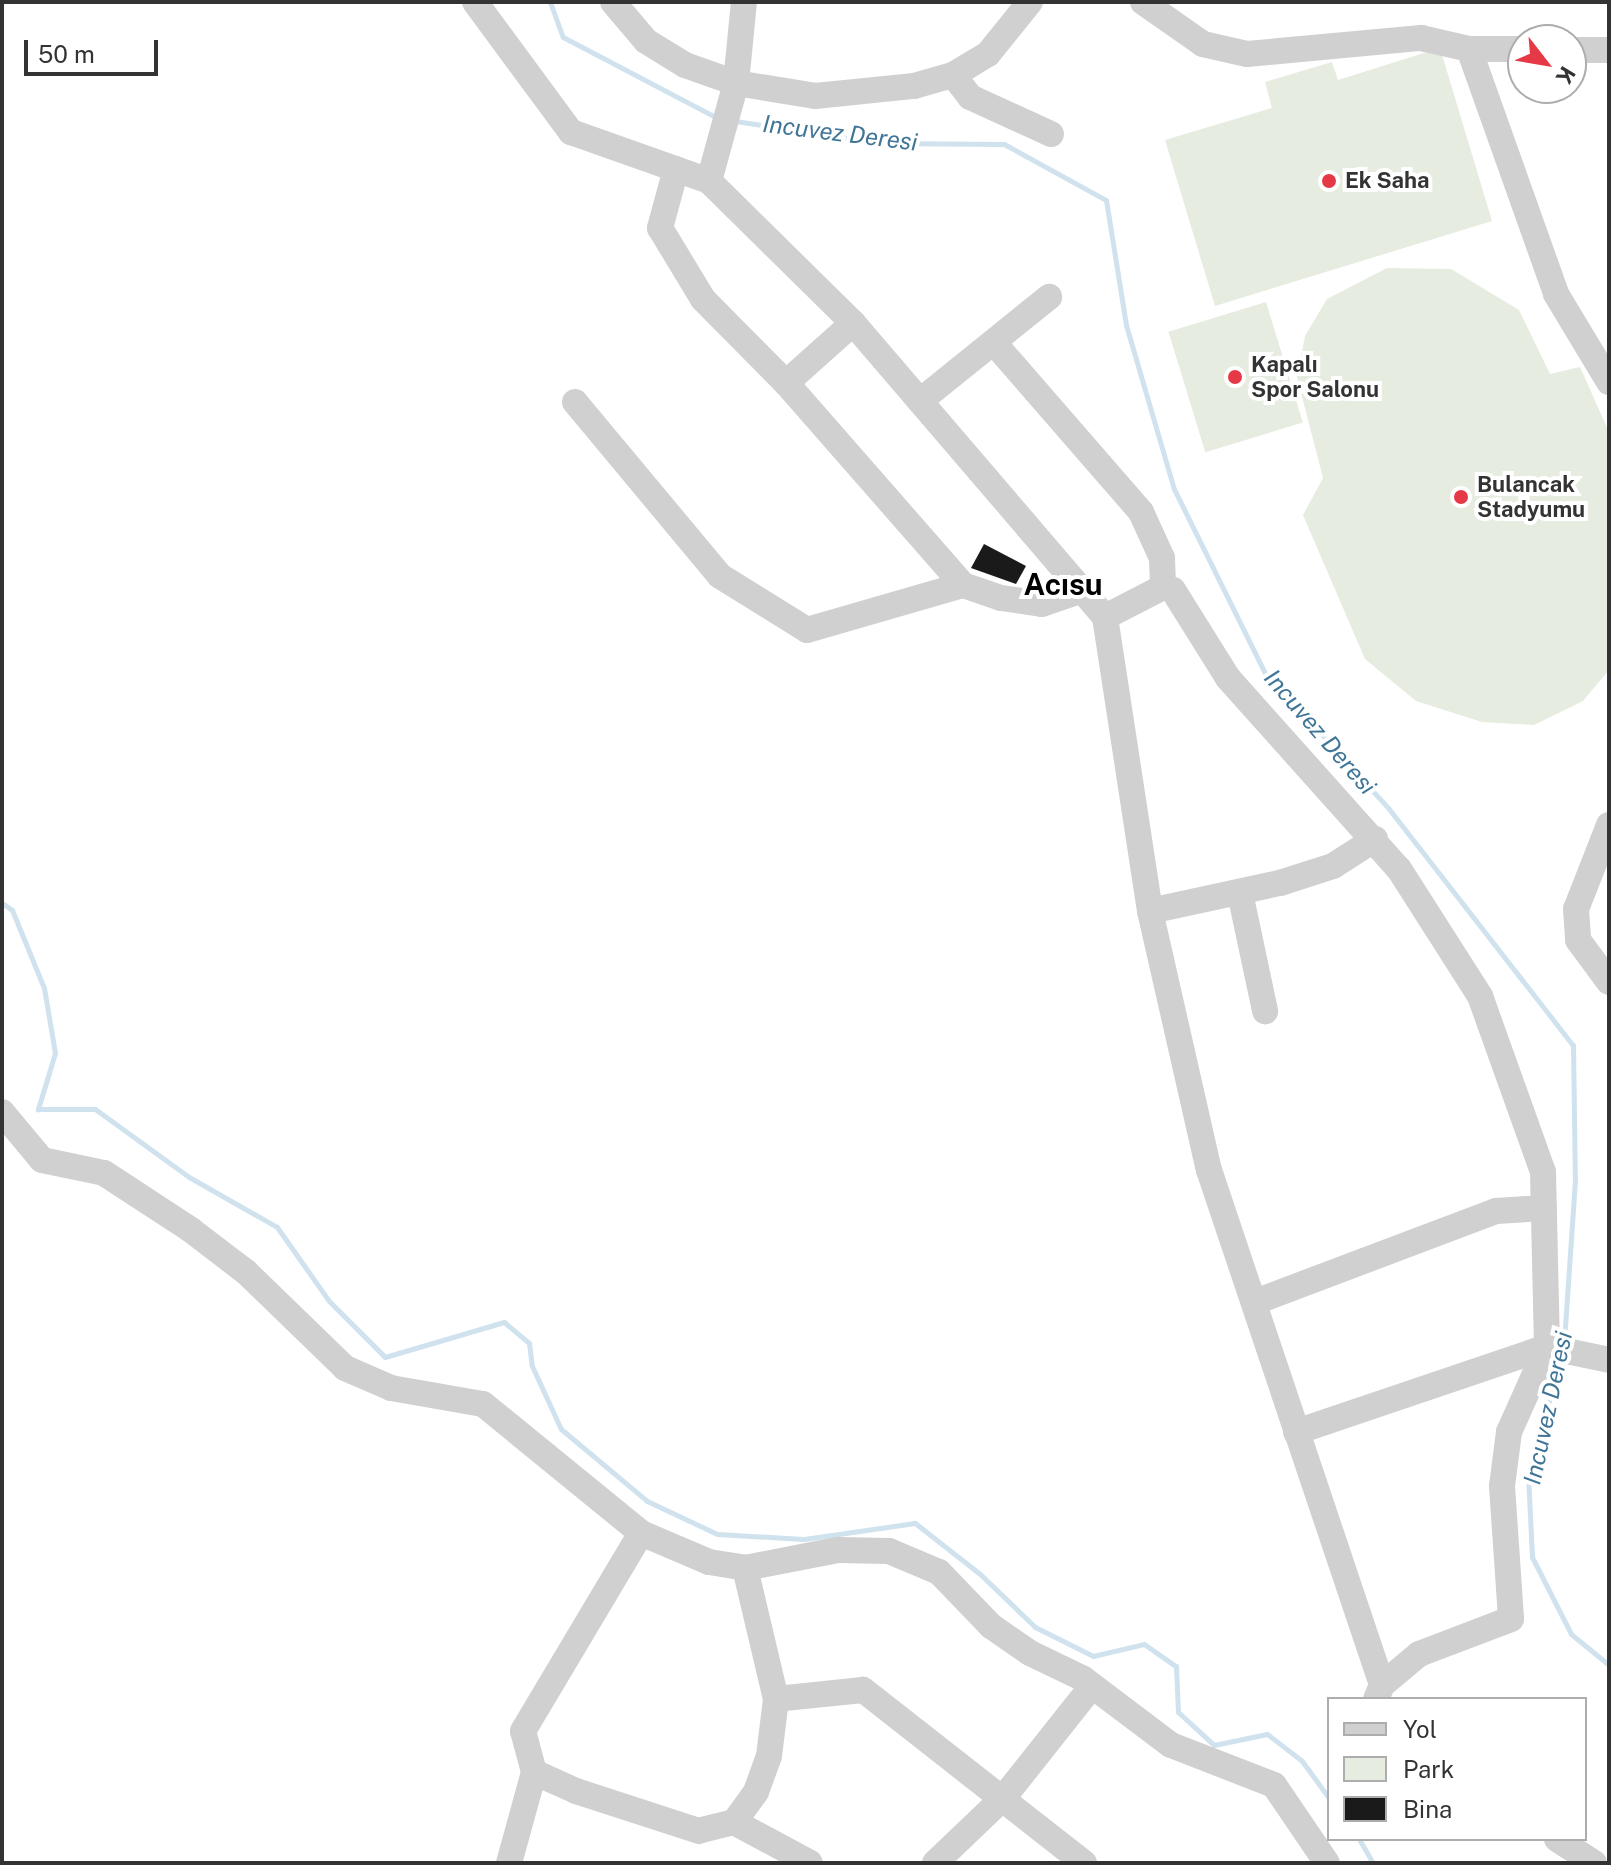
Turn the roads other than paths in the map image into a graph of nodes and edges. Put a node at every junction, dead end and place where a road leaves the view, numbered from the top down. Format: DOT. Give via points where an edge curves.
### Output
graph roads {
  1 [pos="475,2"];
  2 [pos="613,2"];
  3 [pos="744,2"];
  4 [pos="1143,2"];
  5 [pos="1015,7"];
  6 [pos="1469,49"];
  7 [pos="1507,49"];
  8 [pos="1587,50"];
  9 [pos="1609,50"];
  10 [pos="953,75"];
  11 [pos="736,83"];
  12 [pos="1051,134"];
  13 [pos="676,169"];
  14 [pos="709,181"];
  15 [pos="1049,297"];
  16 [pos="853,323"];
  17 [pos="995,344"];
  18 [pos="1609,382"];
  19 [pos="786,383"];
  20 [pos="920,401"];
  21 [pos="575,402"];
  22 [pos="963,585"];
  23 [pos="1163,587"];
  24 [pos="1083,590"];
  25 [pos="1105,617"];
  26 [pos="1609,825"];
  27 [pos="1375,839"];
  28 [pos="1240,893"];
  29 [pos="1150,911"];
  30 [pos="1609,982"];
  31 [pos="1265,1011"];
  32 [pos="2,1112"];
  33 [pos="1544,1208"];
  34 [pos="1255,1302"];
  35 [pos="1547,1347"];
  36 [pos="1604,1359"];
  37 [pos="1296,1432"];
  38 [pos="641,1533"];
  39 [pos="745,1568"];
  40 [pos="1092,1686"];
  41 [pos="1379,1692"];
  42 [pos="776,1699"];
  43 [pos="534,1772"];
  44 [pos="1004,1797"];
  45 [pos="734,1822"];
  46 [pos="1560,1841"];
  47 [pos="1324,1845"];
  48 [pos="1609,1846"];
  49 [pos="509,1863"];
  50 [pos="810,1863"];
  51 [pos="935,1863"];
  52 [pos="1084,1863"];
  53 [pos="1594,1863"];
  54 [pos="1600,1863"];
  1 -- 13 [label="street" via="571,132"];
  2 -- 11 [label="street" via="646,41 685,65"];
  3 -- 11 [label="street"];
  4 -- 6 [label="street" via="1203,44 1247,54 1421,38"];
  5 -- 10 [label="street" via="988,54"];
  6 -- 7 [label="street"];
  6 -- 18 [label="street" via="1556,294"];
  8 -- 9 [label="street"];
  10 -- 11 [label="street" via="914,86 815,96"];
  10 -- 12 [label="street" via="970,97"];
  11 -- 14 [label="street"];
  13 -- 14 [label="street"];
  13 -- 19 [label="street" via="660,228 703,299"];
  14 -- 16 [label="street"];
  15 -- 17 [label="street"];
  16 -- 19 [label="street"];
  16 -- 20 [label="street"];
  17 -- 20 [label="street"];
  17 -- 23 [label="street" via="1141,512 1162,558"];
  19 -- 22 [label="street"];
  20 -- 24 [label="street"];
  21 -- 22 [label="street" via="720,576 807,630"];
  22 -- 24 [label="street" via="1042,604"];
  23 -- 25 [label="street"];
  23 -- 27 [label="street" via="1187,607 1228,678"];
  24 -- 25 [label="street"];
  25 -- 29 [label="street"];
  26 -- 30 [label="street" via="1576,909 1578,940"];
  27 -- 28 [label="street" via="1333,866"];
  27 -- 33 [label="street" via="1430,913 1480,996 1543,1172"];
  28 -- 29 [label="street"];
  28 -- 31 [label="street"];
  29 -- 34 [label="street" via="1209,1170"];
  32 -- 38 [label="street" via="42,1160 104,1173 191,1230 246,1272 345,1368 391,1388 483,1404"];
  33 -- 34 [label="street" via="1496,1211"];
  33 -- 35 [label="street"];
  34 -- 37 [label="street"];
  35 -- 36 [label="street"];
  35 -- 37 [label="street"];
  35 -- 41 [label="street" via="1509,1432 1502,1486 1511,1619 1419,1654"];
  37 -- 41 [label="street"];
  38 -- 39 [label="street" via="709,1562"];
  38 -- 43 [label="street" via="523,1731"];
  39 -- 40 [label="street" via="838,1550 889,1551 939,1572 991,1626"];
  39 -- 42 [label="street"];
  40 -- 44 [label="street"];
  40 -- 47 [label="street" via="1171,1745 1274,1785"];
  42 -- 44 [label="street" via="863,1690"];
  42 -- 45 [label="street" via="769,1756 756,1792"];
  43 -- 45 [label="street" via="699,1831"];
  43 -- 49 [label="street"];
  44 -- 51 [label="street"];
  44 -- 52 [label="street"];
  45 -- 50 [label="street"];
  46 -- 53 [label="street"];
  48 -- 54 [label="street"];
}
